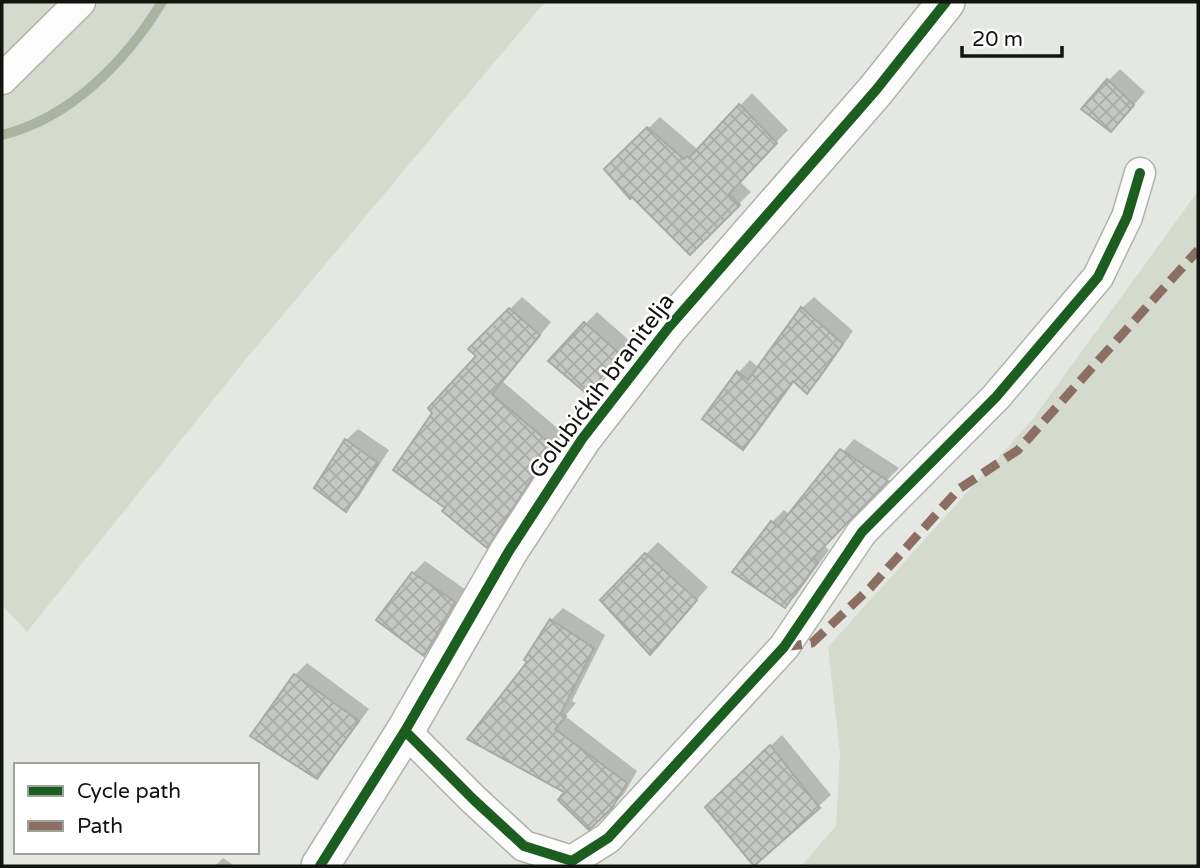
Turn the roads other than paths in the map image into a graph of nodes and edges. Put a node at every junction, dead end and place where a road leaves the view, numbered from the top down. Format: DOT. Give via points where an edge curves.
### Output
graph roads {
  1 [pos="80,2"];
  2 [pos="946,2"];
  3 [pos="2,79"];
  4 [pos="1140,173"];
  5 [pos="405,731"];
  6 [pos="320,866"];
  1 -- 3 [label="street"];
  2 -- 5 [label="street, Golubićkih branitelja" via="876,90 669,327 582,439 509,551"];
  4 -- 5 [label="street" via="1127,217 1098,277 996,397 862,532 784,647 608,838 572,861 524,846"];
  5 -- 6 [label="street, Golubićkih branitelja"];
}
